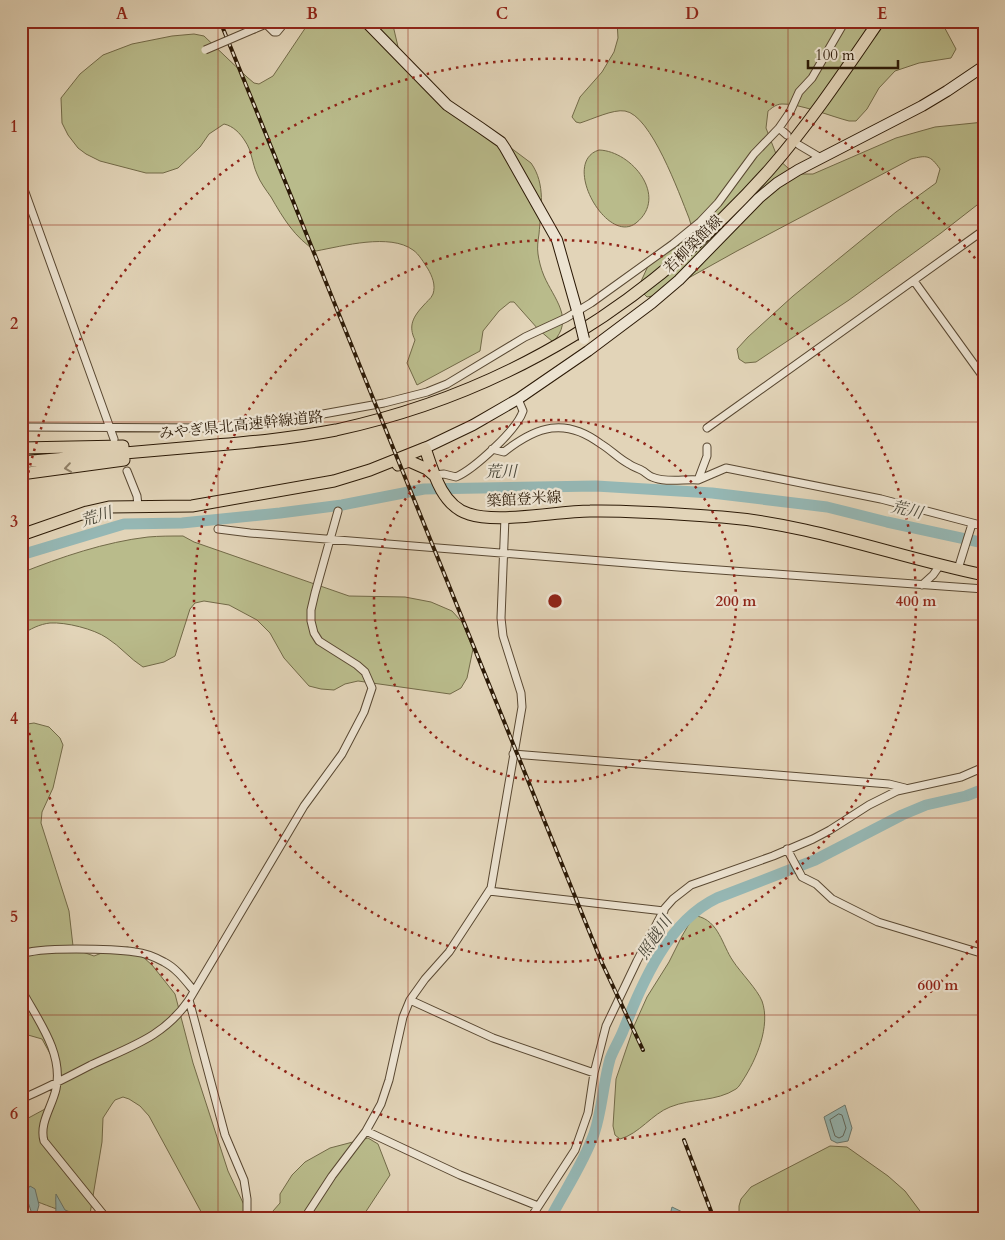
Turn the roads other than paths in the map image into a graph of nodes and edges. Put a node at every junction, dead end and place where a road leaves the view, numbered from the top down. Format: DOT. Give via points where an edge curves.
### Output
graph roads {
  1 [pos="286,21"];
  2 [pos="365,21"];
  3 [pos="845,21"];
  4 [pos="879,21"];
  5 [pos="205,50"];
  6 [pos="984,66"];
  7 [pos="779,128"];
  8 [pos="787,135"];
  9 [pos="799,145"];
  10 [pos="820,158"];
  11 [pos="21,181"];
  12 [pos="984,230"];
  13 [pos="914,281"];
  14 [pos="577,312"];
  15 [pos="588,351"];
  16 [pos="984,378"];
  17 [pos="518,399"];
  18 [pos="21,427"];
  19 [pos="110,428"];
  20 [pos="707,428"];
  21 [pos="114,440"];
  22 [pos="255,442"];
  23 [pos="708,447"];
  24 [pos="21,448"];
  25 [pos="424,448"];
  26 [pos="492,449"];
  27 [pos="21,462"];
  28 [pos="370,470"];
  29 [pos="127,471"];
  30 [pos="21,474"];
  31 [pos="435,477"];
  32 [pos="698,480"];
  33 [pos="138,506"];
  34 [pos="338,511"];
  35 [pos="505,517"];
  36 [pos="984,526"];
  37 [pos="971,527"];
  38 [pos="218,529"];
  39 [pos="21,535"];
  40 [pos="330,540"];
  41 [pos="503,552"];
  42 [pos="940,565"];
  43 [pos="958,570"];
  44 [pos="984,575"];
  45 [pos="922,585"];
  46 [pos="984,589"];
  47 [pos="513,754"];
  48 [pos="984,767"];
  49 [pos="908,789"];
  50 [pos="787,849"];
  51 [pos="489,891"];
  52 [pos="664,911"];
  53 [pos="984,954"];
  54 [pos="21,955"];
  55 [pos="21,989"];
  56 [pos="194,990"];
  57 [pos="189,1000"];
  58 [pos="410,1000"];
  59 [pos="594,1073"];
  60 [pos="57,1083"];
  61 [pos="21,1099"];
  62 [pos="366,1130"];
  63 [pos="538,1206"];
  64 [pos="107,1219"];
  65 [pos="247,1219"];
  66 [pos="304,1219"];
  67 [pos="530,1219"];
  1 -- 5 [label="street, bridge" via="277,32 266,24"];
  2 -- 14 [label="main road" via="447,105 506,148 557,240"];
  3 -- 7 [label="street"];
  4 -- 22 [label="main road, みやぎ県北高速幹線道路" via="807,123 734,208 693,248 602,318 521,366 413,410 336,430"];
  6 -- 10 [label="main road, 若柳築館線" via="922,106"];
  7 -- 8 [label="street"];
  7 -- 14 [label="street" via="700,222"];
  9 -- 10 [label="street"];
  10 -- 15 [label="main road, 若柳築館線" via="777,183 680,280"];
  11 -- 19 [label="street"];
  12 -- 13 [label="street"];
  13 -- 16 [label="street"];
  13 -- 20 [label="street"];
  14 -- 15 [label="main road, bridge"];
  14 -- 19 [label="street" via="525,337 447,384 421,394 290,420 210,428"];
  15 -- 17 [label="main road, 若柳築館線"];
  17 -- 25 [label="main road, 若柳築館線"];
  17 -- 26 [label="street" via="522,415"];
  18 -- 19 [label="street"];
  19 -- 21 [label="street"];
  22 -- 24 [label="main road"];
  22 -- 27 [label="main road, みやぎ県北高速幹線道路"];
  22 -- 30 [label="main road, one-way"];
  23 -- 32 [label="street"];
  25 -- 28 [label="main road"];
  25 -- 31 [label="main road, 築館登米線"];
  26 -- 31 [label="street" via="456,477 444,474"];
  26 -- 32 [label="street" via="504,452 548,428 563,427 600,443 651,477"];
  28 -- 31 [label="main road" via="409,461 427,469"];
  28 -- 33 [label="main road" via="334,481 212,503"];
  29 -- 33 [label="street"];
  31 -- 35 [label="main road, 築館登米線" via="458,509 480,517"];
  32 -- 37 [label="street" via="726,468 881,499 934,512"];
  33 -- 39 [label="main road" via="87,512"];
  34 -- 40 [label="street"];
  35 -- 41 [label="street"];
  35 -- 42 [label="main road, 築館登米線" via="590,510 752,520"];
  36 -- 37 [label="street"];
  37 -- 43 [label="street"];
  38 -- 40 [label="street"];
  40 -- 41 [label="street"];
  40 -- 56 [label="street" via="311,610 314,633 319,640 365,672 372,688 370,697 342,754 304,806"];
  41 -- 45 [label="street"];
  41 -- 47 [label="street" via="500,618 521,692 522,707"];
  42 -- 43 [label="main road, 築館登米線"];
  42 -- 45 [label="street"];
  43 -- 44 [label="main road, 築館登米線"];
  45 -- 46 [label="street"];
  47 -- 49 [label="street" via="889,784"];
  47 -- 51 [label="street"];
  48 -- 49 [label="street" via="961,777"];
  49 -- 50 [label="street" via="897,791 830,830"];
  50 -- 52 [label="street" via="690,886"];
  50 -- 53 [label="street" via="802,877 832,898 878,922"];
  51 -- 52 [label="street"];
  51 -- 58 [label="street" via="449,952"];
  52 -- 59 [label="street" via="606,1026"];
  54 -- 56 [label="street" via="35,951 114,949 137,952 172,966"];
  55 -- 60 [label="street" via="51,1044"];
  56 -- 57 [label="street"];
  57 -- 60 [label="street" via="175,1019 159,1032"];
  57 -- 65 [label="street" via="224,1135 244,1180"];
  58 -- 59 [label="street" via="493,1038"];
  58 -- 62 [label="street" via="381,1104"];
  59 -- 63 [label="street" via="588,1113 576,1150"];
  60 -- 61 [label="street"];
  60 -- 64 [label="street" via="42,1128 44,1141"];
  62 -- 63 [label="street" via="460,1175"];
  62 -- 66 [label="street"];
  63 -- 67 [label="street"];
}
